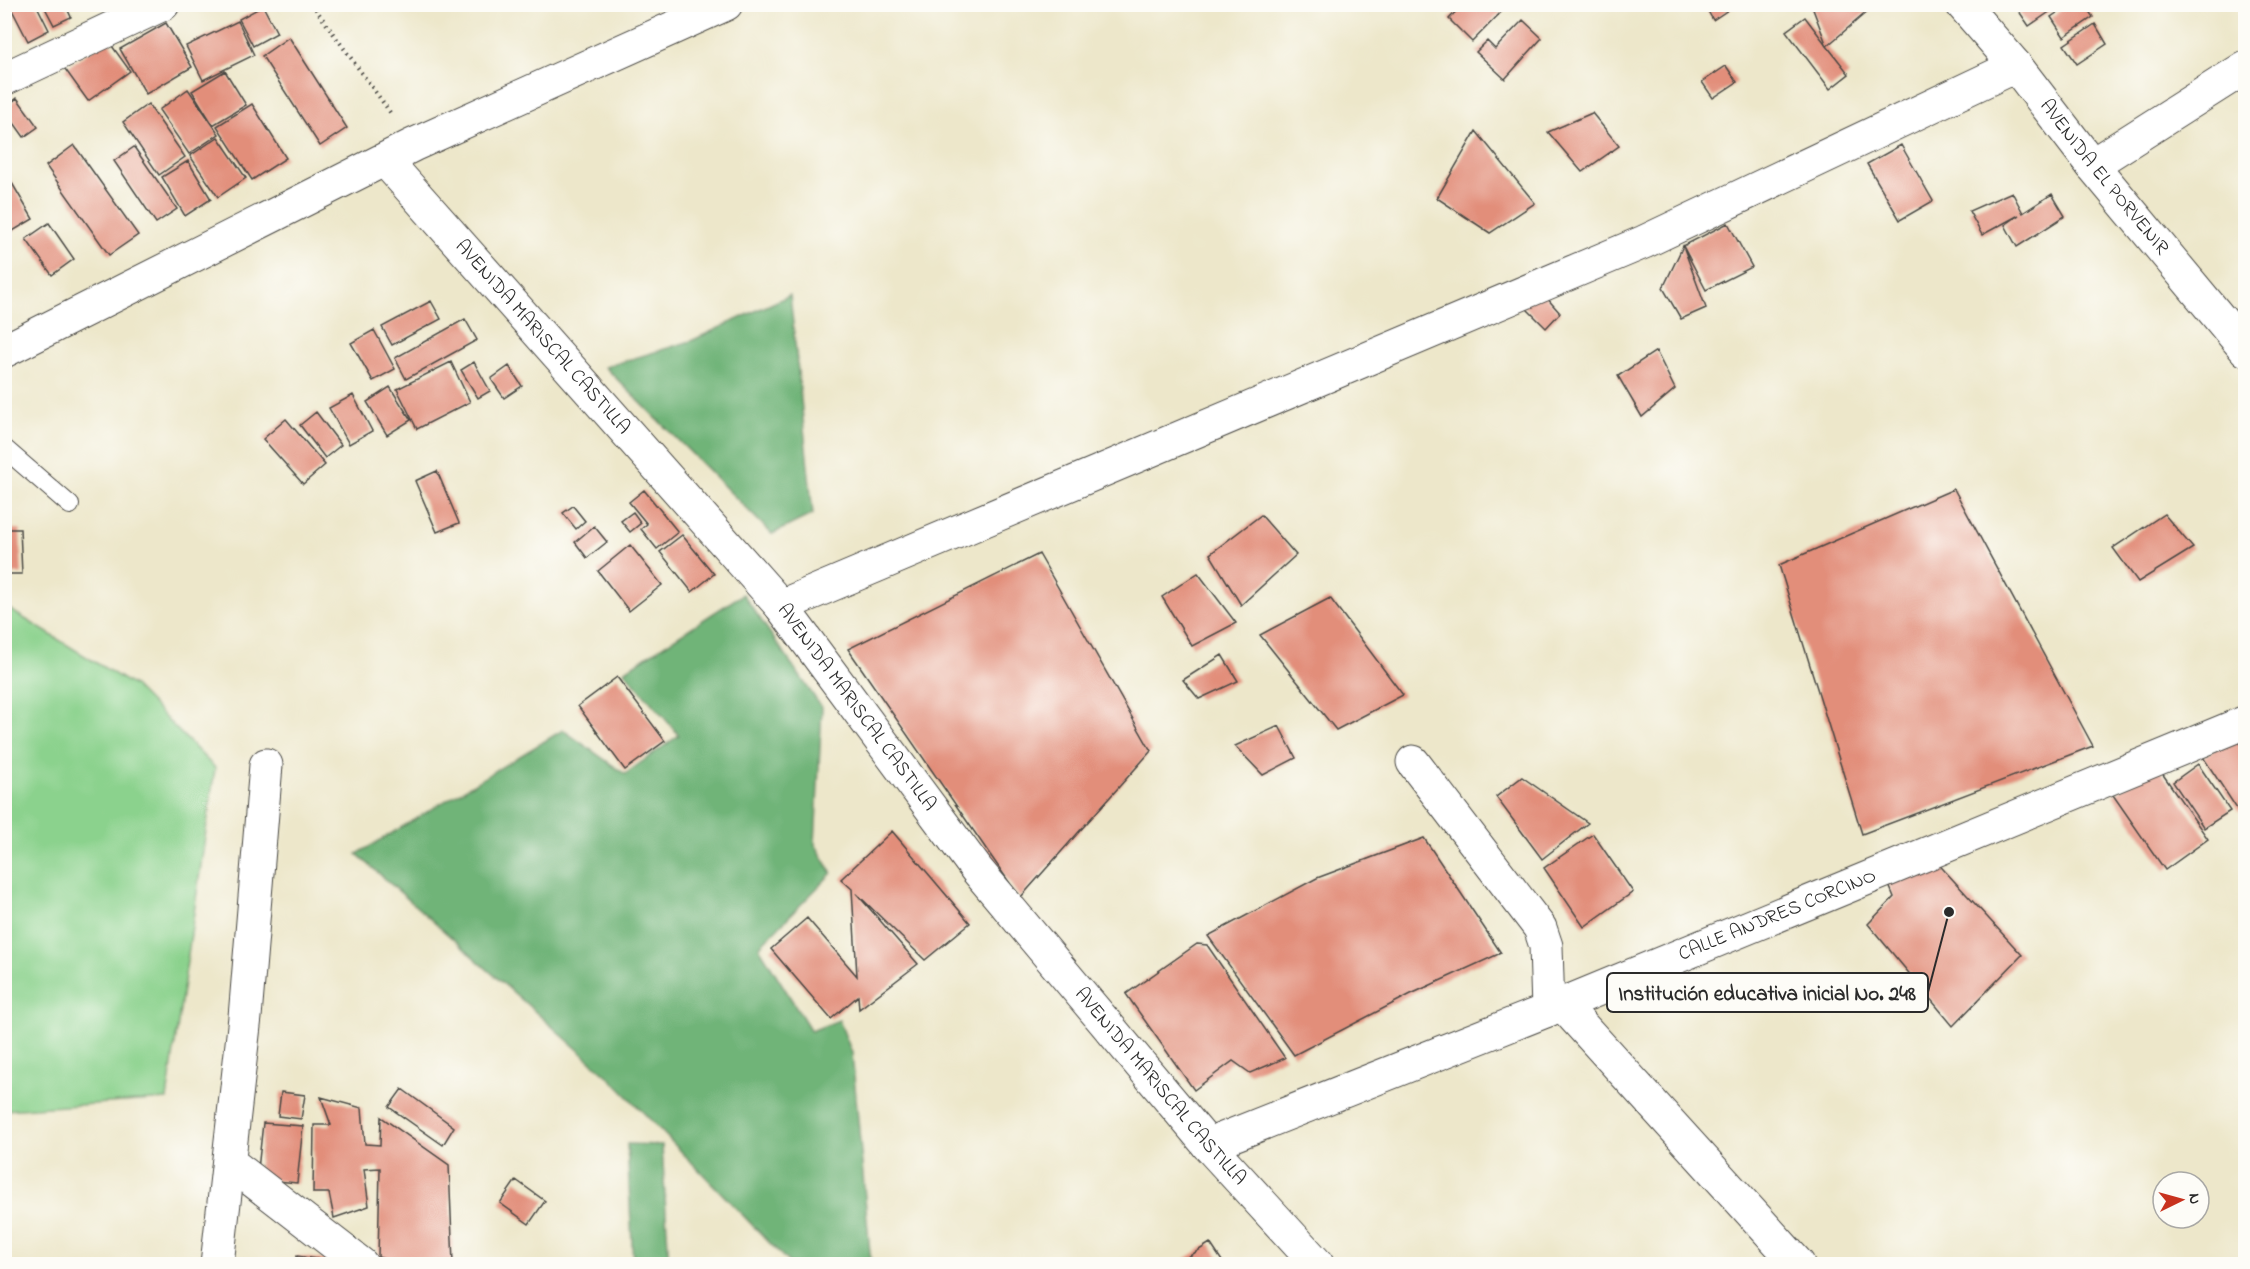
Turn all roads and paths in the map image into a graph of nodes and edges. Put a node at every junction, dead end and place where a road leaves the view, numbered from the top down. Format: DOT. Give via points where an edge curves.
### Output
graph roads {
  1 [pos="163,4"];
  2 [pos="312,4"];
  3 [pos="726,4"];
  4 [pos="1962,4"];
  5 [pos="2016,66"];
  6 [pos="2246,67"];
  7 [pos="4,79"];
  8 [pos="413,145"];
  9 [pos="385,160"];
  10 [pos="2092,165"];
  11 [pos="2246,350"];
  12 [pos="4,351"];
  13 [pos="4,448"];
  14 [pos="70,505"];
  15 [pos="781,606"];
  16 [pos="2246,722"];
  17 [pos="1413,762"];
  18 [pos="266,765"];
  19 [pos="1555,1007"];
  20 [pos="1208,1145"];
  21 [pos="229,1162"];
  22 [pos="217,1264"];
  23 [pos="361,1264"];
  24 [pos="1317,1264"];
  25 [pos="1798,1264"];
  1 -- 7 [label="street"];
  2 -- 8 [label="path"];
  3 -- 8 [label="street"];
  4 -- 5 [label="street, AVENIDA EL PORVENIR"];
  5 -- 10 [label="street, AVENIDA EL PORVENIR"];
  5 -- 15 [label="street" via="1644,242"];
  6 -- 10 [label="street"];
  8 -- 9 [label="street"];
  9 -- 12 [label="street"];
  9 -- 15 [label="street, AVENIDA MARISCAL CASTILLA"];
  10 -- 11 [label="street, AVENIDA EL PORVENIR"];
  13 -- 14 [label="lane"];
  15 -- 20 [label="street, AVENIDA MARISCAL CASTILLA" via="977,870"];
  16 -- 19 [label="street, CALLE ANDRES CORCINO"];
  17 -- 19 [label="street" via="1540,928"];
  18 -- 21 [label="street"];
  19 -- 20 [label="street, CALLE ANDRES CORCINO"];
  19 -- 25 [label="street"];
  20 -- 24 [label="street, AVENIDA MARISCAL CASTILLA"];
  21 -- 22 [label="street"];
  21 -- 23 [label="street"];
}
